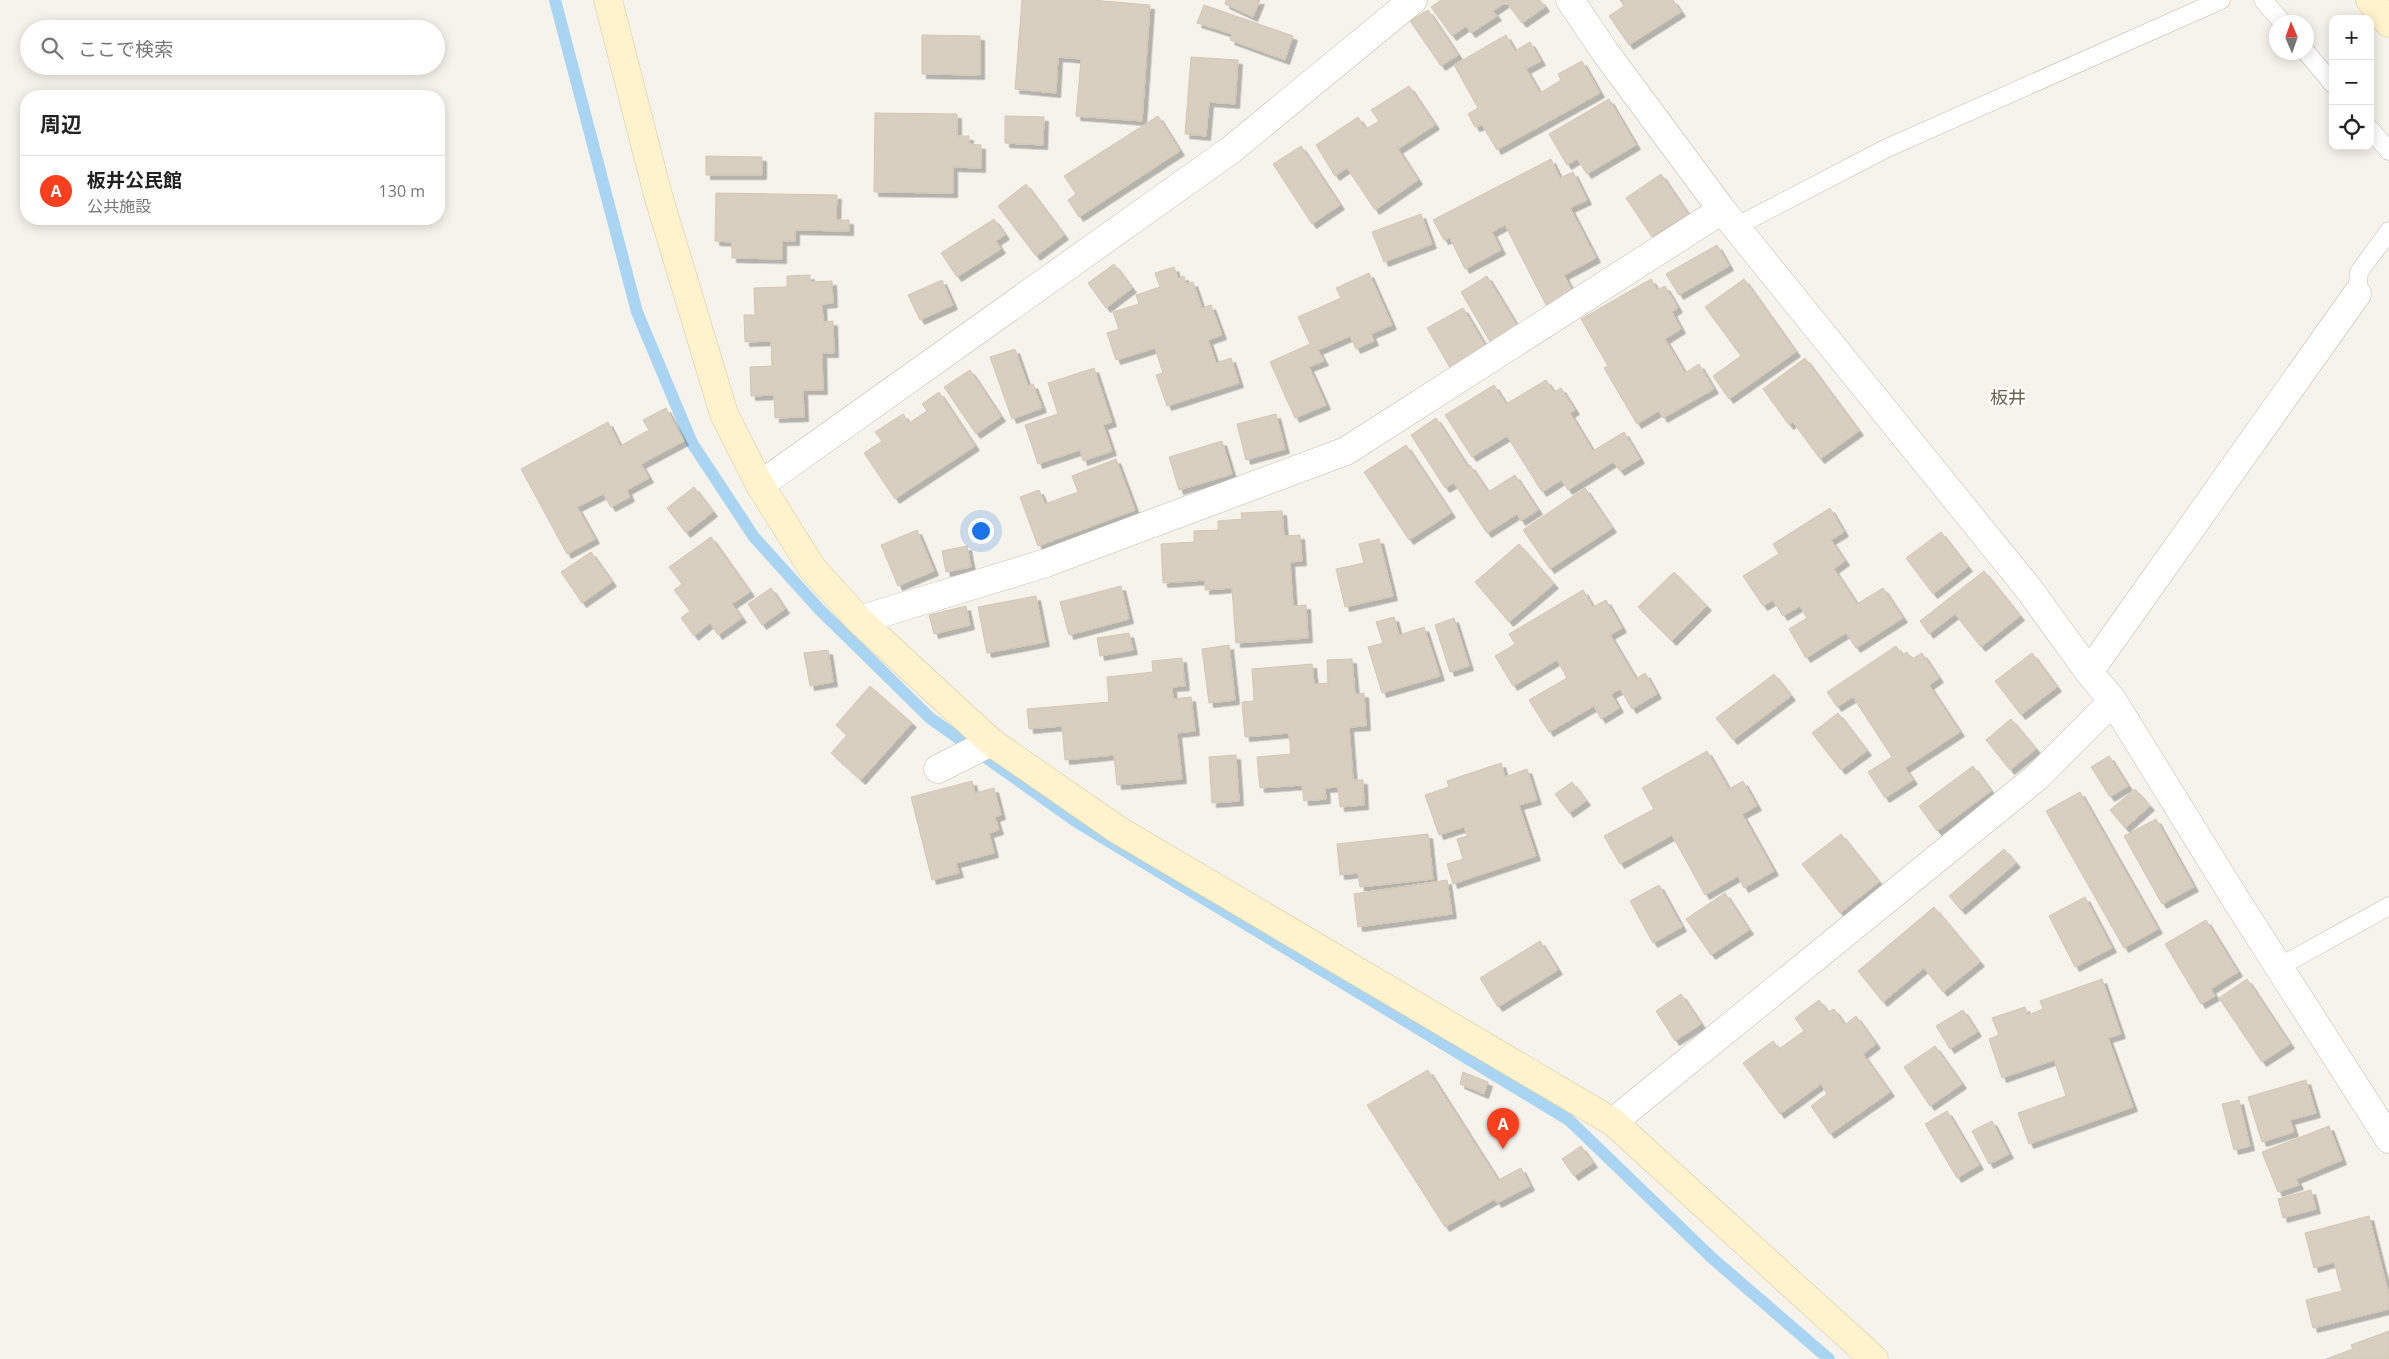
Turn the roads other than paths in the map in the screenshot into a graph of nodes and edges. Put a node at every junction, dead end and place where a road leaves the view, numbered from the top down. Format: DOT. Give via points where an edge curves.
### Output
graph roads {
  1 [pos="608,0"];
  2 [pos="1413,0"];
  3 [pos="1570,0"];
  4 [pos="2221,0"];
  5 [pos="2263,0"];
  6 [pos="2370,0"];
  7 [pos="2276,15"];
  8 [pos="2389,23"];
  9 [pos="2313,60"];
  10 [pos="2329,79"];
  11 [pos="2374,134"];
  12 [pos="2389,151"];
  13 [pos="1729,219"];
  14 [pos="2389,231"];
  15 [pos="2357,294"];
  16 [pos="760,485"];
  17 [pos="859,620"];
  18 [pos="2089,672"];
  19 [pos="2113,701"];
  20 [pos="991,742"];
  21 [pos="938,769"];
  22 [pos="2389,906"];
  23 [pos="2279,967"];
  24 [pos="1613,1122"];
  25 [pos="2389,1139"];
  26 [pos="1874,1359"];
  1 -- 16 [label="street" via="658,195 724,414"];
  2 -- 16 [label="street" via="1232,149"];
  3 -- 13 [label="street"];
  4 -- 13 [label="lane"];
  5 -- 7 [label="lane"];
  6 -- 8 [label="street"];
  9 -- 10 [label="lane"];
  11 -- 12 [label="lane"];
  13 -- 17 [label="street" via="1346,451 1046,563"];
  13 -- 18 [label="street" via="2028,588"];
  14 -- 15 [label="lane" via="2359,272"];
  15 -- 18 [label="street"];
  16 -- 17 [label="street" via="812,568"];
  17 -- 20 [label="street"];
  18 -- 19 [label="street"];
  19 -- 23 [label="street"];
  19 -- 24 [label="street" via="2037,777"];
  20 -- 21 [label="street"];
  20 -- 24 [label="street" via="1118,830"];
  22 -- 23 [label="lane"];
  23 -- 25 [label="street"];
  24 -- 26 [label="street"];
}
